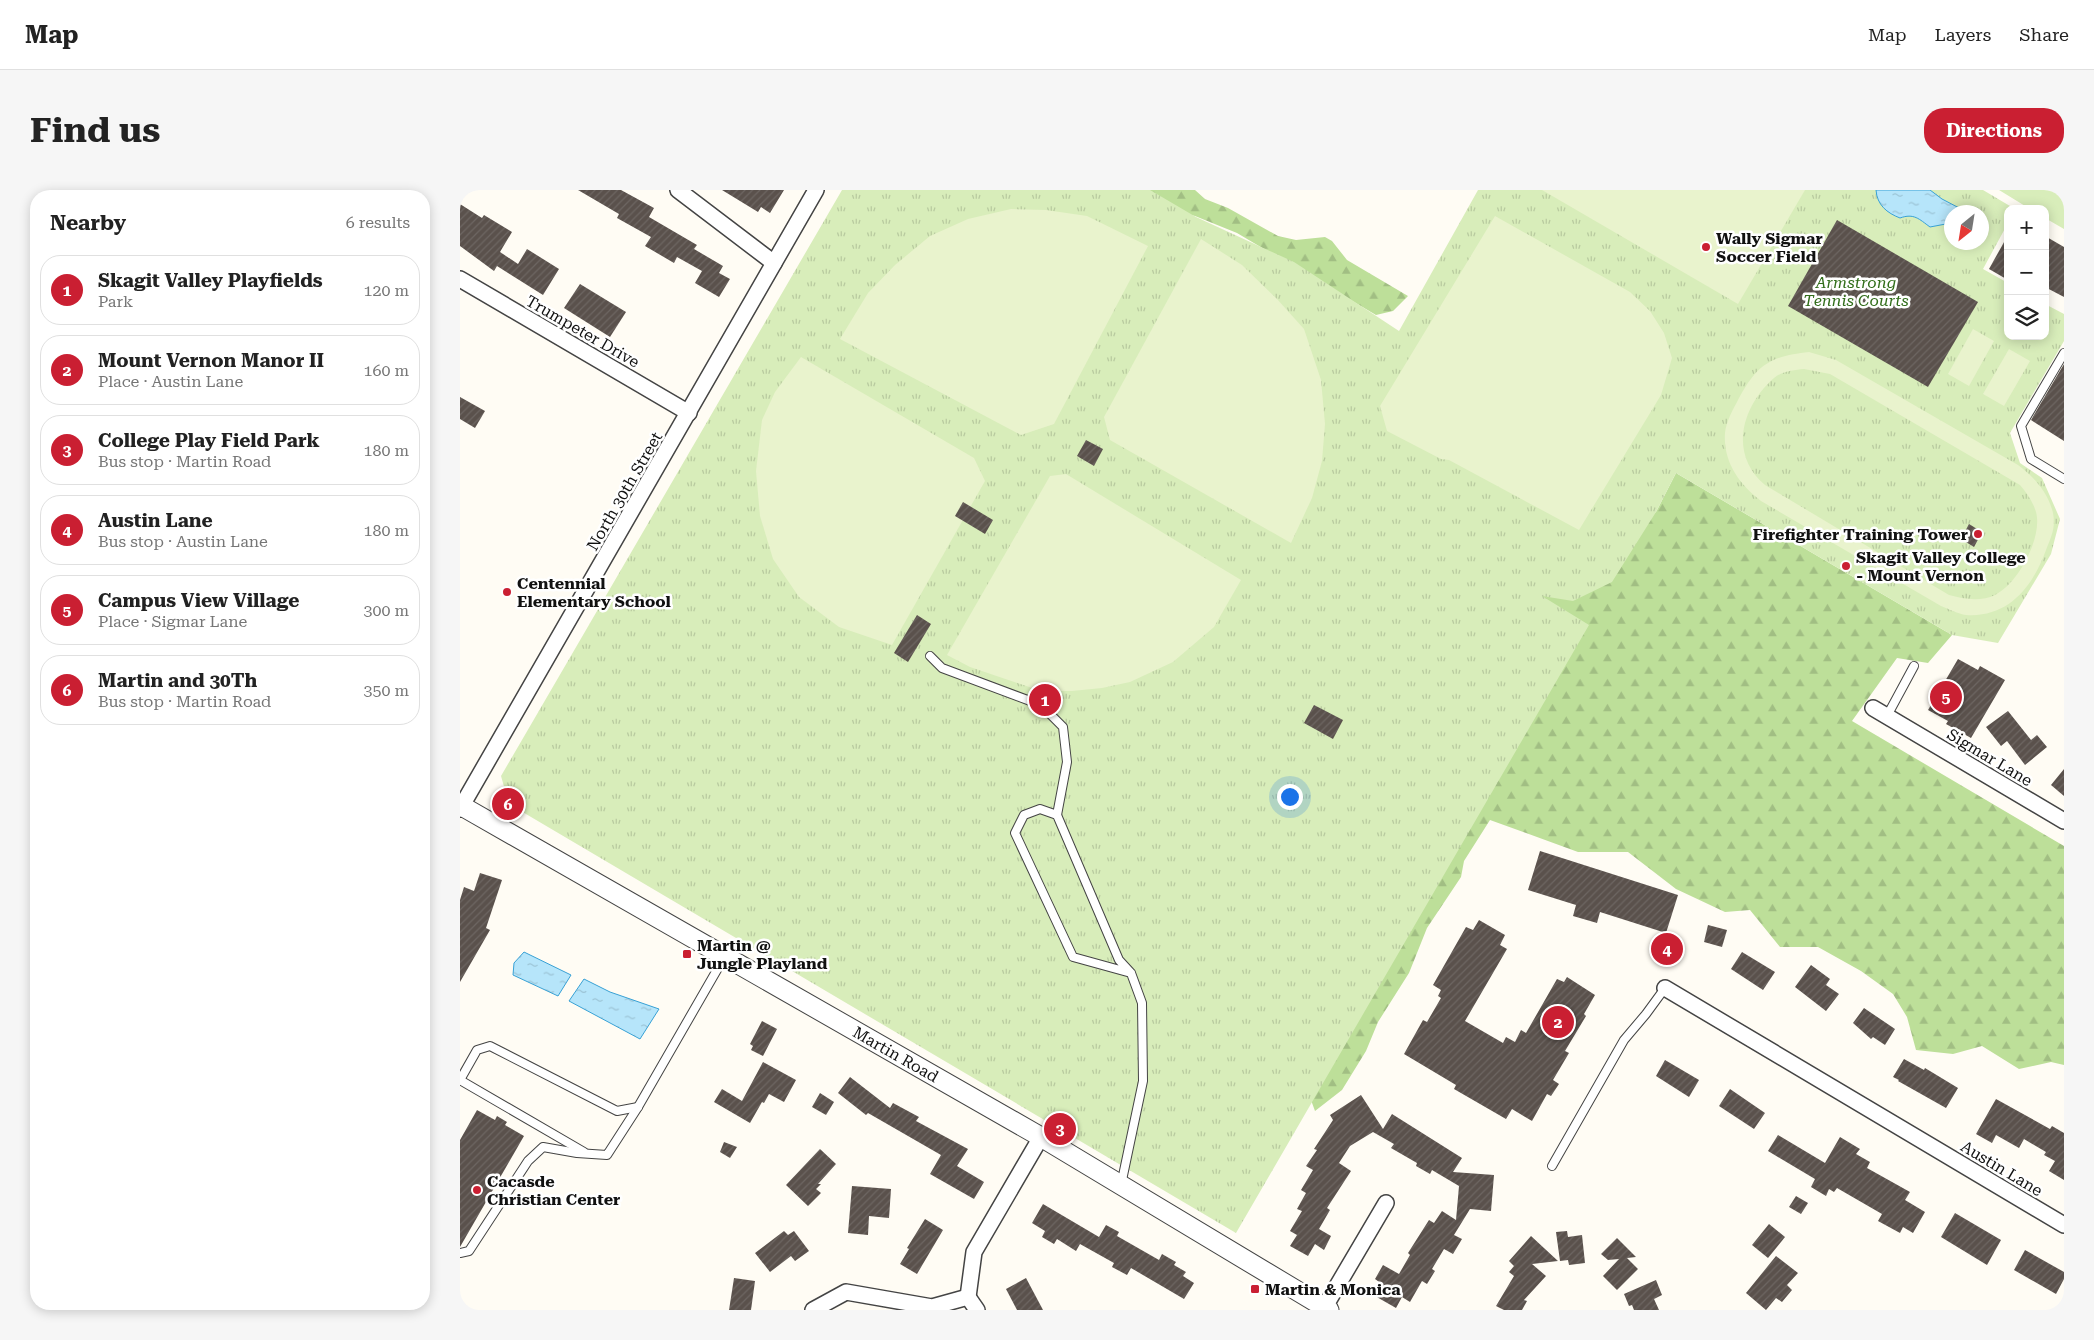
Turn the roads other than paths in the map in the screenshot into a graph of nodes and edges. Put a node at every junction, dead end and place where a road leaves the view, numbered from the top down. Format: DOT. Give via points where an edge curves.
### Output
graph roads {
  1 [pos="678,190"];
  2 [pos="816,190"];
  3 [pos="774,263"];
  4 [pos="460,279"];
  5 [pos="2064,353"];
  6 [pos="689,413"];
  7 [pos="2064,479"];
  8 [pos="930,656"];
  9 [pos="1914,666"];
  10 [pos="1873,708"];
  11 [pos="1887,716"];
  12 [pos="460,807"];
  13 [pos="1057,815"];
  14 [pos="2064,821"];
  15 [pos="725,956"];
  16 [pos="1131,973"];
  17 [pos="1665,988"];
  18 [pos="460,1080"];
  19 [pos="638,1107"];
  20 [pos="1041,1137"];
  21 [pos="588,1154"];
  22 [pos="1552,1166"];
  23 [pos="1121,1185"];
  24 [pos="1386,1203"];
  25 [pos="2064,1225"];
  26 [pos="460,1254"];
  27 [pos="968,1297"];
  28 [pos="1326,1309"];
  29 [pos="813,1310"];
  30 [pos="977,1310"];
  1 -- 3 [label="street"];
  2 -- 3 [label="street, North 30th Street"];
  3 -- 6 [label="street, North 30th Street"];
  4 -- 6 [label="street, Trumpeter Drive"];
  5 -- 7 [label="lane" via="2020,426 2031,460"];
  6 -- 12 [label="street, North 30th Street"];
  8 -- 13 [label="lane" via="942,668 1041,705 1063,727 1067,762"];
  9 -- 11 [label="lane"];
  10 -- 11 [label="street, Sigmar Lane"];
  11 -- 14 [label="street, Sigmar Lane"];
  12 -- 15 [label="street, Martin Road"];
  13 -- 16 [label="lane" via="1119,960"];
  13 -- 16 [label="lane" via="1040,809 1024,814 1015,834 1073,957"];
  15 -- 19 [label="lane"];
  15 -- 20 [label="street, Martin Road"];
  16 -- 23 [label="lane" via="1142,1004 1143,1082"];
  17 -- 22 [label="lane" via="1624,1040"];
  17 -- 25 [label="street, Austin Lane"];
  18 -- 19 [label="lane" via="477,1050 490,1046 617,1111"];
  18 -- 21 [label="lane"];
  19 -- 21 [label="lane" via="607,1155"];
  20 -- 23 [label="street, Martin Road"];
  20 -- 27 [label="street" via="974,1252"];
  21 -- 26 [label="lane" via="543,1147 528,1160 469,1251"];
  23 -- 28 [label="street, Martin Road"];
  24 -- 28 [label="street"];
  27 -- 29 [label="street" via="932,1307 846,1292"];
  27 -- 30 [label="street"];
}
